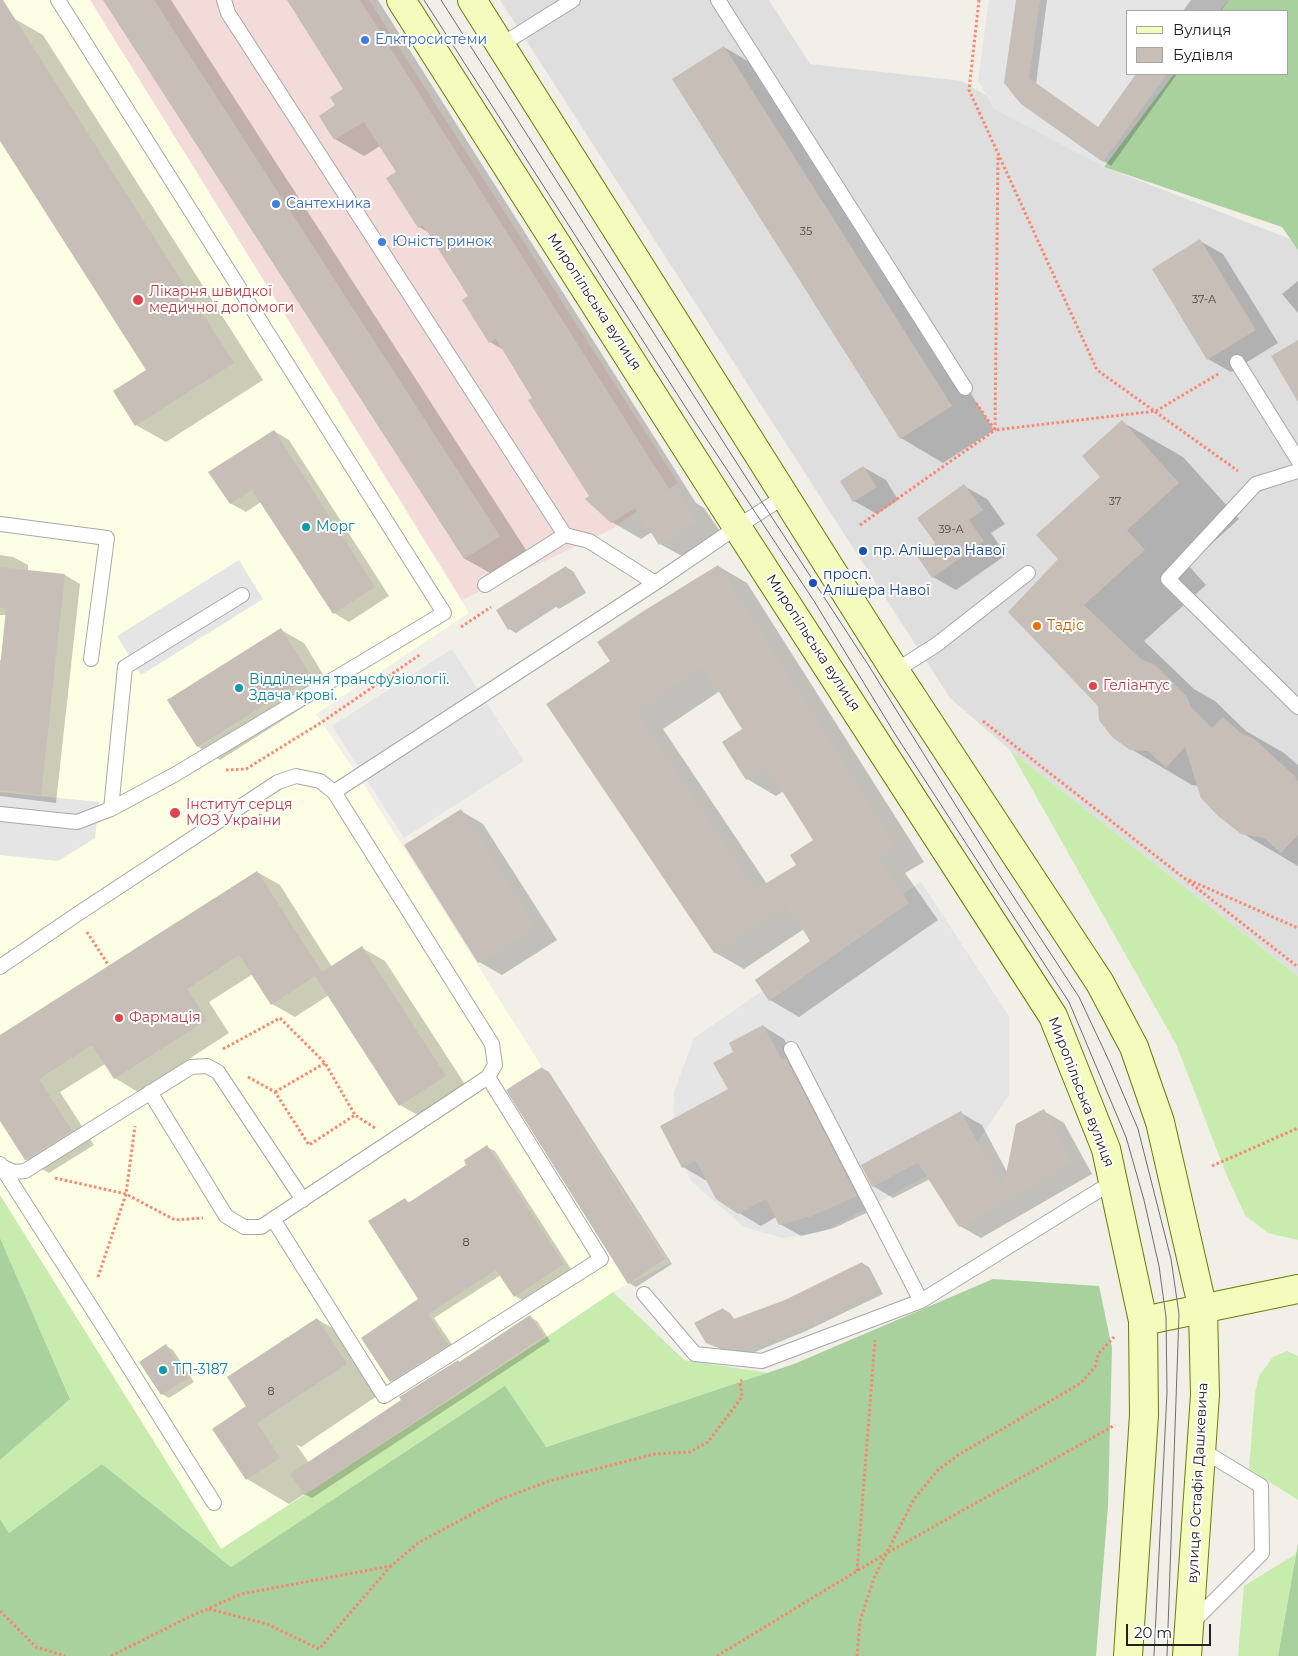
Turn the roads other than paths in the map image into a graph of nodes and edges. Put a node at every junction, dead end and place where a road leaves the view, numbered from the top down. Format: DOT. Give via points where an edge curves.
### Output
graph roads {
  1 [pos="58,0"];
  2 [pos="224,0"];
  3 [pos="401,0"];
  4 [pos="472,0"];
  5 [pos="573,0"];
  6 [pos="718,0"];
  7 [pos="501,45"];
  8 [pos="1237,362"];
  9 [pos="965,388"];
  10 [pos="1298,460"];
  11 [pos="1298,472"];
  12 [pos="785,496"];
  13 [pos="0,524"];
  14 [pos="737,527"];
  15 [pos="565,535"];
  16 [pos="1028,573"];
  17 [pos="655,583"];
  18 [pos="485,584"];
  19 [pos="242,595"];
  20 [pos="92,659"];
  21 [pos="895,671"];
  22 [pos="1298,707"];
  23 [pos="334,792"];
  24 [pos="111,809"];
  25 [pos="0,814"];
  26 [pos="0,967"];
  27 [pos="791,1049"];
  28 [pos="488,1077"];
  29 [pos="145,1096"];
  30 [pos="1,1165"];
  31 [pos="1114,1181"];
  32 [pos="303,1200"];
  33 [pos="273,1219"];
  34 [pos="1298,1289"];
  35 [pos="644,1294"];
  36 [pos="921,1300"];
  37 [pos="1203,1310"];
  38 [pos="1131,1326"];
  39 [pos="1202,1450"];
  40 [pos="214,1503"];
  41 [pos="1189,1625"];
  42 [pos="1128,1656"];
  43 [pos="1187,1656"];
  1 -- 24 [label="lane" via="444,613"];
  2 -- 15 [label="lane" via="228,13"];
  3 -- 14 [label="street, Миропільська вулиця"];
  4 -- 7 [label="street"];
  5 -- 7 [label="lane"];
  6 -- 9 [label="lane"];
  7 -- 12 [label="street"];
  8 -- 10 [label="lane"];
  11 -- 22 [label="lane" via="1256,484 1168,579"];
  12 -- 14 [label="lane"];
  12 -- 21 [label="street"];
  13 -- 20 [label="lane" via="107,538"];
  14 -- 17 [label="lane"];
  14 -- 31 [label="street, Миропільська вулиця" via="1053,1016 1106,1149"];
  15 -- 17 [label="lane" via="588,540"];
  15 -- 18 [label="lane"];
  16 -- 21 [label="lane" via="936,645"];
  17 -- 23 [label="lane"];
  19 -- 24 [label="lane" via="125,667"];
  21 -- 37 [label="street" via="1100,983 1134,1047 1160,1122"];
  23 -- 26 [label="lane" via="320,781 296,776 278,782"];
  23 -- 28 [label="lane" via="492,1044 495,1065"];
  24 -- 25 [label="lane" via="76,822"];
  27 -- 36 [label="lane"];
  28 -- 32 [label="lane"];
  28 -- 33 [label="lane" via="601,1259 384,1396"];
  29 -- 30 [label="lane" via="24,1171 14,1172"];
  29 -- 32 [label="lane" via="191,1066 207,1066 218,1072"];
  29 -- 33 [label="lane" via="226,1216 244,1227 261,1227"];
  30 -- 40 [label="lane"];
  31 -- 36 [label="lane"];
  31 -- 38 [label="street, Миропільська вулиця"];
  32 -- 33 [label="lane"];
  34 -- 37 [label="street"];
  35 -- 36 [label="lane" via="695,1354 762,1361"];
  37 -- 38 [label="street"];
  37 -- 39 [label="street, вулиця Остафія Дашкевича" via="1205,1395"];
  38 -- 42 [label="street" via="1144,1415"];
  39 -- 41 [label="street, вулиця Остафія Дашкевича"];
  39 -- 41 [label="lane" via="1261,1486 1262,1553"];
  41 -- 43 [label="street, вулиця Остафія Дашкевича"];
}
